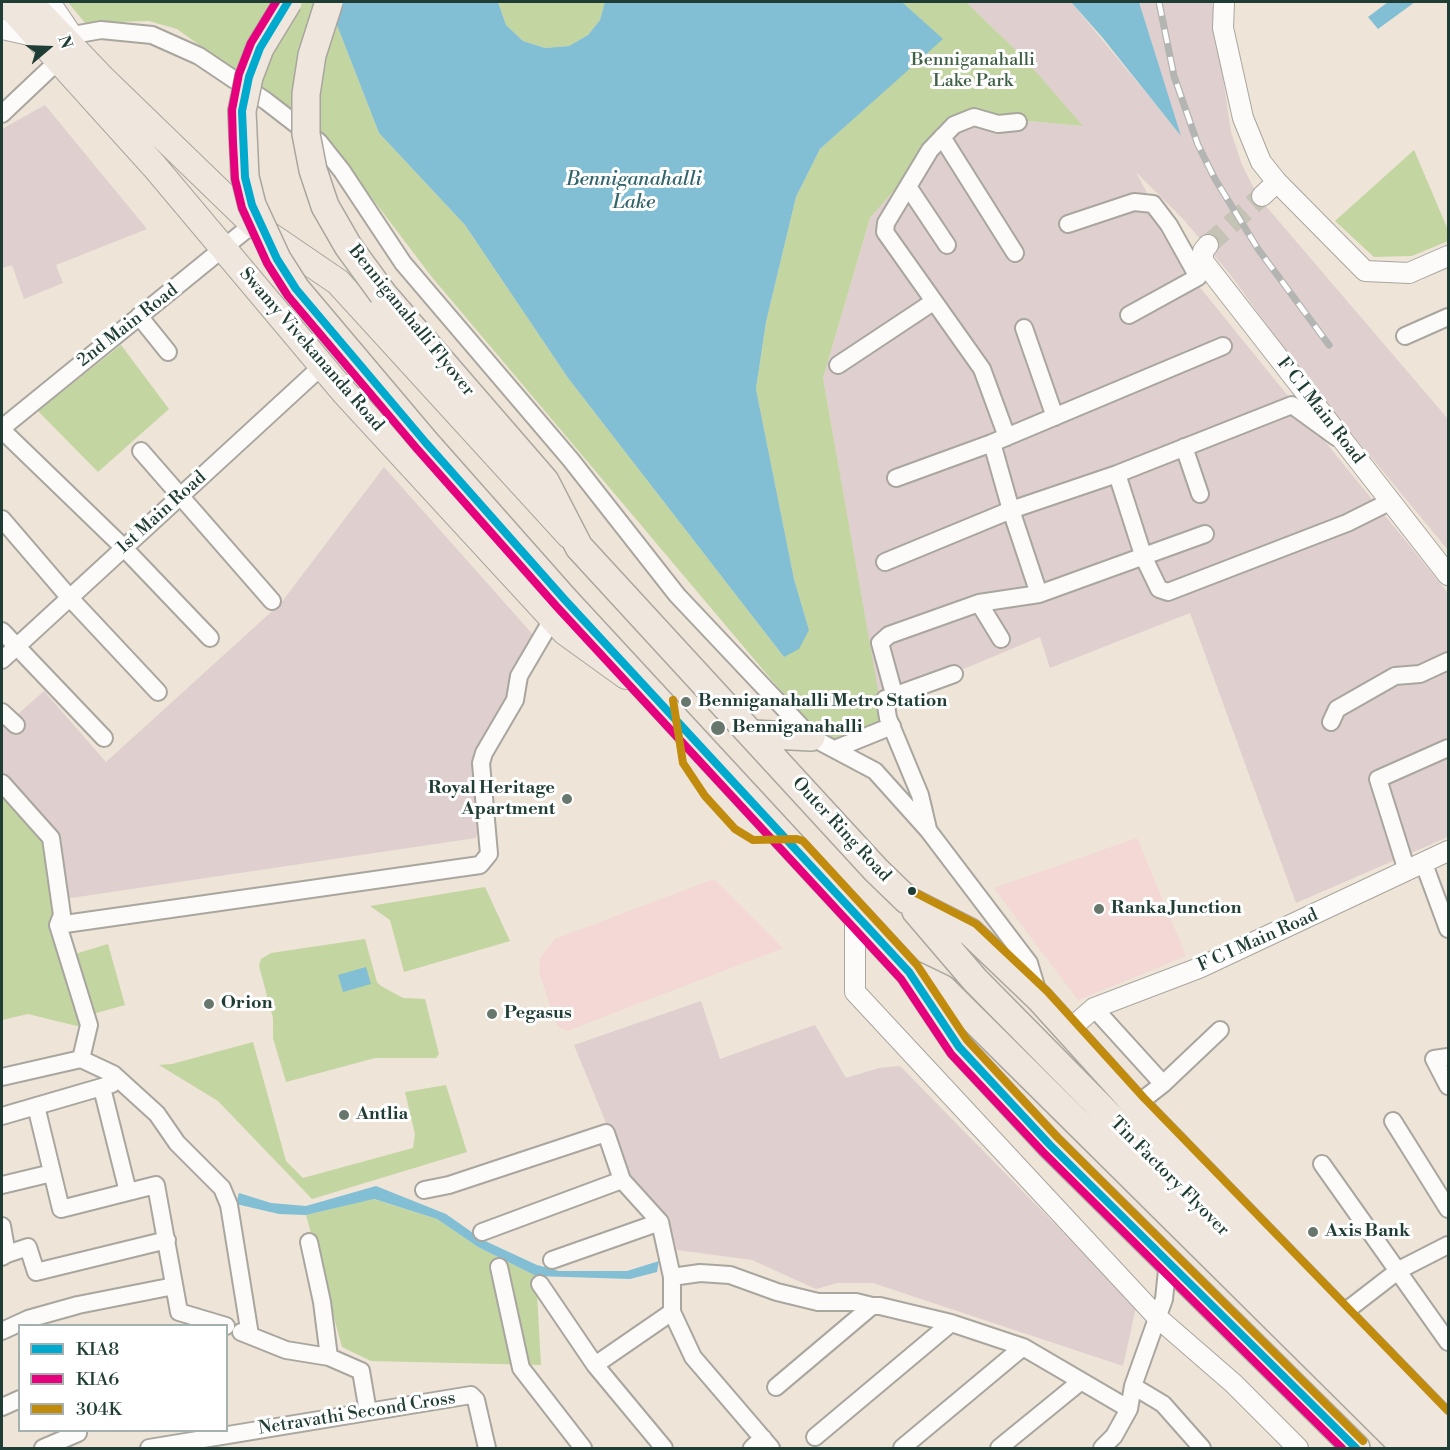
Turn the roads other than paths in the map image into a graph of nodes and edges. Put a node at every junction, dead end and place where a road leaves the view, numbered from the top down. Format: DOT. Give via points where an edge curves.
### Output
graph roads {
  1 [pos="6,2"];
  2 [pos="28,2"];
  3 [pos="50,2"];
  4 [pos="288,2"];
  5 [pos="329,2"];
  6 [pos="1224,2"];
  7 [pos="2,28"];
  8 [pos="73,35"];
  9 [pos="38,37"];
  10 [pos="58,60"];
  11 [pos="101,77"];
  12 [pos="2,113"];
  13 [pos="1018,122"];
  14 [pos="942,137"];
  15 [pos="1277,182"];
  16 [pos="909,188"];
  17 [pos="1262,196"];
  18 [pos="253,224"];
  19 [pos="1068,224"];
  20 [pos="948,245"];
  21 [pos="1180,245"];
  22 [pos="1206,248"];
  23 [pos="224,249"];
  24 [pos="1015,253"];
  25 [pos="1449,256"];
  26 [pos="933,302"];
  27 [pos="1129,315"];
  28 [pos="139,316"];
  29 [pos="1449,317"];
  30 [pos="1024,328"];
  31 [pos="1405,336"];
  32 [pos="1223,346"];
  33 [pos="168,352"];
  34 [pos="838,365"];
  35 [pos="322,366"];
  36 [pos="1055,417"];
  37 [pos="2,429"];
  38 [pos="1000,440"];
  39 [pos="1342,442"];
  40 [pos="1184,447"];
  41 [pos="141,452"];
  42 [pos="1117,474"];
  43 [pos="896,478"];
  44 [pos="1200,495"];
  45 [pos="181,497"];
  46 [pos="1392,501"];
  47 [pos="1011,510"];
  48 [pos="2,519"];
  49 [pos="1205,534"];
  50 [pos="123,547"];
  51 [pos="579,547"];
  52 [pos="1144,558"];
  53 [pos="885,562"];
  54 [pos="1449,575"];
  55 [pos="1039,594"];
  56 [pos="69,597"];
  57 [pos="272,601"];
  58 [pos="979,603"];
  59 [pos="559,609"];
  60 [pos="2,632"];
  61 [pos="210,638"];
  62 [pos="1001,639"];
  63 [pos="16,646"];
  64 [pos="2,660"];
  65 [pos="1449,662"];
  66 [pos="954,674"];
  67 [pos="158,692"];
  68 [pos="894,694"];
  69 [pos="2,712"];
  70 [pos="1331,722"];
  71 [pos="16,725"];
  72 [pos="892,726"];
  73 [pos="753,734"];
  74 [pos="104,738"];
  75 [pos="823,743"];
  76 [pos="1449,748"];
  77 [pos="2,783"];
  78 [pos="928,830"];
  79 [pos="1449,851"];
  80 [pos="1416,867"];
  81 [pos="907,900"];
  82 [pos="855,913"];
  83 [pos="58,925"];
  84 [pos="1449,929"];
  85 [pos="909,972"];
  86 [pos="1040,999"];
  87 [pos="1094,1008"];
  88 [pos="1070,1029"];
  89 [pos="1220,1030"];
  90 [pos="1449,1057"];
  91 [pos="81,1059"];
  92 [pos="113,1074"];
  93 [pos="2,1077"];
  94 [pos="1163,1084"];
  95 [pos="1449,1086"];
  96 [pos="102,1088"];
  97 [pos="1136,1105"];
  98 [pos="36,1106"];
  99 [pos="2,1116"];
  100 [pos="1393,1121"];
  101 [pos="1322,1164"];
  102 [pos="52,1173"];
  103 [pos="622,1180"];
  104 [pos="2,1185"];
  105 [pos="424,1190"];
  106 [pos="128,1192"];
  107 [pos="1449,1209"];
  108 [pos="660,1222"];
  109 [pos="2,1226"];
  110 [pos="482,1232"];
  111 [pos="167,1239"];
  112 [pos="309,1242"];
  113 [pos="1449,1245"];
  114 [pos="4,1255"];
  115 [pos="552,1260"];
  116 [pos="1168,1261"];
  117 [pos="499,1267"];
  118 [pos="670,1270"];
  119 [pos="1400,1270"];
  120 [pos="540,1284"];
  121 [pos="174,1286"];
  122 [pos="872,1306"];
  123 [pos="672,1312"];
  124 [pos="1342,1314"];
  125 [pos="1158,1318"];
  126 [pos="179,1319"];
  127 [pos="951,1323"];
  128 [pos="213,1324"];
  129 [pos="228,1327"];
  130 [pos="2,1330"];
  131 [pos="250,1335"];
  132 [pos="1449,1342"];
  133 [pos="1023,1347"];
  134 [pos="328,1356"];
  135 [pos="595,1365"];
  136 [pos="1080,1382"];
  137 [pos="1133,1386"];
  138 [pos="776,1387"];
  139 [pos="18,1400"];
  140 [pos="2,1407"];
  141 [pos="1129,1409"];
  142 [pos="368,1412"];
  143 [pos="1446,1419"];
  144 [pos="78,1433"];
  145 [pos="815,1437"];
  146 [pos="762,1445"];
  147 [pos="46,1448"];
  148 [pos="149,1449"];
  149 [pos="487,1449"];
  150 [pos="583,1449"];
  151 [pos="664,1449"];
  152 [pos="902,1449"];
  153 [pos="999,1449"];
  154 [pos="1102,1449"];
  155 [pos="1202,1449"];
  156 [pos="1298,1449"];
  157 [pos="1356,1449"];
  158 [pos="1406,1449"];
  159 [pos="1437,1449"];
  1 -- 9 [label="main road, Swamy Vivekananda Road"];
  2 -- 11 [label="main road"];
  3 -- 8 [label="street"];
  4 -- 59 [label="highway, bridge" via="260,48 242,111 245,177 264,235 296,289"];
  5 -- 51 [label="highway, Benniganahalli Flyover, bridge" via="312,55 306,94 306,134 325,206 383,294 545,481"];
  6 -- 15 [label="street" via="1223,28 1241,108 1261,162"];
  7 -- 9 [label="street"];
  8 -- 11 [label="street"];
  8 -- 75 [label="street" via="101,30 152,34 199,56 319,142 403,263 578,469 677,595"];
  9 -- 10 [label="main road, Swamy Vivekananda Road"];
  10 -- 12 [label="street"];
  10 -- 23 [label="main road, Swamy Vivekananda Road"];
  11 -- 18 [label="main road"];
  13 -- 14 [label="street" via="998,124 967,118"];
  14 -- 16 [label="street" via="930,150"];
  14 -- 24 [label="street"];
  15 -- 17 [label="street"];
  15 -- 25 [label="street" via="1365,271 1409,273"];
  16 -- 20 [label="street"];
  16 -- 26 [label="street" via="886,223 885,232"];
  18 -- 23 [label="street, 2nd Main Road"];
  18 -- 51 [label="main road" via="338,282"];
  19 -- 21 [label="street" via="1134,202 1153,204"];
  21 -- 22 [label="street"];
  21 -- 27 [label="street" via="1197,276"];
  22 -- 39 [label="street, F C I Main Road" via="1203,261"];
  23 -- 28 [label="street, 2nd Main Road"];
  23 -- 35 [label="main road, Swamy Vivekananda Road"];
  26 -- 34 [label="street"];
  26 -- 38 [label="street" via="981,369"];
  28 -- 33 [label="street"];
  28 -- 37 [label="street, 2nd Main Road"];
  29 -- 31 [label="street"];
  30 -- 36 [label="street"];
  32 -- 36 [label="street"];
  35 -- 45 [label="street, 1st Main Road"];
  35 -- 59 [label="main road, Swamy Vivekananda Road"];
  36 -- 38 [label="street"];
  37 -- 50 [label="street"];
  38 -- 43 [label="street"];
  38 -- 47 [label="street"];
  39 -- 40 [label="street" via="1292,405"];
  39 -- 46 [label="street, F C I Main Road"];
  40 -- 42 [label="street"];
  40 -- 44 [label="street"];
  41 -- 45 [label="street"];
  42 -- 47 [label="street"];
  42 -- 52 [label="street"];
  45 -- 50 [label="street, 1st Main Road"];
  45 -- 57 [label="street"];
  46 -- 52 [label="street" via="1347,523 1168,592 1159,589"];
  46 -- 54 [label="street, F C I Main Road"];
  47 -- 53 [label="street"];
  47 -- 55 [label="street"];
  48 -- 56 [label="street"];
  49 -- 52 [label="street"];
  50 -- 56 [label="street, 1st Main Road"];
  50 -- 61 [label="street"];
  51 -- 73 [label="highway, Outer Ring Road"];
  52 -- 55 [label="street"];
  55 -- 58 [label="street"];
  56 -- 63 [label="street, 1st Main Road"];
  56 -- 67 [label="street"];
  58 -- 62 [label="street"];
  58 -- 68 [label="street" via="907,627 880,643"];
  59 -- 82 [label="highway" via="663,702"];
  59 -- 83 [label="street" via="519,676 515,700 484,753 489,854 480,865"];
  60 -- 63 [label="street"];
  63 -- 64 [label="street, 1st Main Road"];
  63 -- 74 [label="street"];
  65 -- 70 [label="street" via="1420,674 1395,676 1337,710"];
  66 -- 68 [label="street"];
  68 -- 72 [label="street" via="885,699"];
  69 -- 71 [label="street"];
  72 -- 75 [label="street"];
  72 -- 78 [label="street" via="920,795"];
  73 -- 75 [label="highway"];
  73 -- 81 [label="highway, Outer Ring Road"];
  75 -- 78 [label="street" via="875,771"];
  76 -- 80 [label="street" via="1378,779"];
  77 -- 83 [label="street" via="51,838 62,915"];
  78 -- 86 [label="street" via="1029,963"];
  79 -- 80 [label="street, F C I Main Road"];
  80 -- 84 [label="street"];
  80 -- 87 [label="street, F C I Main Road" via="1199,968"];
  81 -- 86 [label="highway, Outer Ring Road" via="970,933"];
  81 -- 159 [label="highway, Tin Factory Flyover" via="975,980"];
  82 -- 85 [label="highway"];
  82 -- 125 [label="street" via="855,992"];
  83 -- 91 [label="street" via="88,1025"];
  85 -- 116 [label="highway" via="959,1047 1050,1145"];
  85 -- 158 [label="highway, Tin Factory Flyover" via="943,988"];
  86 -- 88 [label="highway, Outer Ring Road"];
  87 -- 88 [label="street, F C I Main Road"];
  87 -- 94 [label="street"];
  88 -- 97 [label="highway, Outer Ring Road"];
  89 -- 94 [label="street"];
  90 -- 95 [label="street" via="1434,1059"];
  91 -- 92 [label="street"];
  91 -- 93 [label="street"];
  92 -- 96 [label="street" via="112,1085"];
  92 -- 131 [label="street" via="157,1114 177,1143 222,1188 229,1204"];
  94 -- 97 [label="street"];
  96 -- 98 [label="street"];
  96 -- 106 [label="street"];
  97 -- 124 [label="highway, Outer Ring Road"];
  98 -- 99 [label="street"];
  98 -- 102 [label="street"];
  100 -- 107 [label="street"];
  101 -- 119 [label="street"];
  102 -- 104 [label="street"];
  102 -- 106 [label="street" via="61,1209"];
  103 -- 105 [label="street" via="606,1133"];
  103 -- 108 [label="street"];
  103 -- 110 [label="street"];
  106 -- 111 [label="street" via="156,1185"];
  108 -- 115 [label="street"];
  108 -- 118 [label="street"];
  109 -- 114 [label="street"];
  111 -- 114 [label="street" via="36,1272 28,1247"];
  111 -- 121 [label="street"];
  112 -- 134 [label="street"];
  113 -- 119 [label="street"];
  116 -- 125 [label="street"];
  116 -- 157 [label="highway"];
  117 -- 150 [label="street" via="520,1368"];
  118 -- 122 [label="street" via="730,1275 818,1302"];
  118 -- 123 [label="street"];
  119 -- 124 [label="street"];
  119 -- 132 [label="street"];
  120 -- 135 [label="street"];
  121 -- 126 [label="street"];
  121 -- 130 [label="street" via="78,1305"];
  122 -- 127 [label="street"];
  122 -- 138 [label="street"];
  123 -- 135 [label="street"];
  123 -- 146 [label="street" via="693,1357"];
  124 -- 143 [label="highway, Outer Ring Road"];
  125 -- 137 [label="street"];
  125 -- 156 [label="street" via="1233,1383"];
  126 -- 128 [label="street"];
  127 -- 133 [label="street"];
  127 -- 145 [label="street"];
  129 -- 131 [label="street"];
  131 -- 134 [label="street" via="286,1350"];
  133 -- 136 [label="street"];
  133 -- 152 [label="street"];
  134 -- 142 [label="street" via="361,1371"];
  135 -- 151 [label="street"];
  136 -- 141 [label="street"];
  136 -- 153 [label="street"];
  137 -- 141 [label="street"];
  137 -- 155 [label="street" via="1163,1404"];
  139 -- 140 [label="street"];
  141 -- 154 [label="street"];
  142 -- 148 [label="street, Netravathi Second Cross"];
  142 -- 149 [label="street, Netravathi Second Cross" via="471,1395 476,1400"];
  144 -- 147 [label="street"];
}
